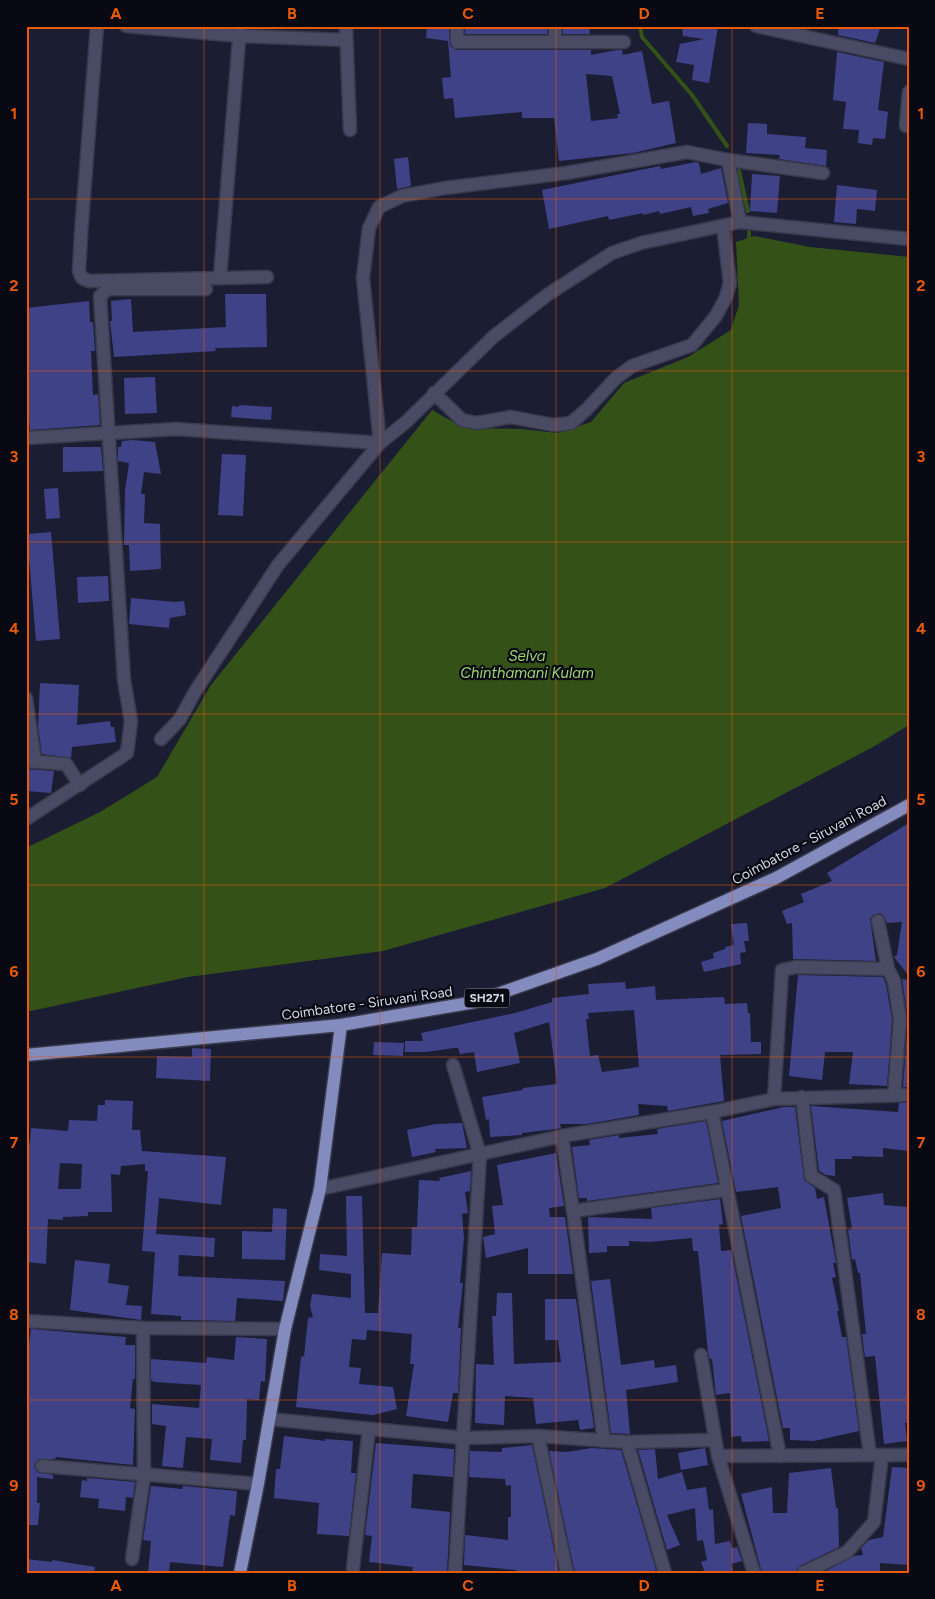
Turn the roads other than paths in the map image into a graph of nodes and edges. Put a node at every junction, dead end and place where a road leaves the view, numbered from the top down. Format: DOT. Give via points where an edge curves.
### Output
graph roads {
  1 [pos="97,26"];
  2 [pos="126,26"];
  3 [pos="346,26"];
  4 [pos="457,26"];
  5 [pos="555,26"];
  6 [pos="756,26"];
  7 [pos="240,31"];
  8 [pos="346,40"];
  9 [pos="555,42"];
  10 [pos="624,42"];
  11 [pos="909,59"];
  12 [pos="909,92"];
  13 [pos="906,126"];
  14 [pos="350,130"];
  15 [pos="728,160"];
  16 [pos="823,172"];
  17 [pos="740,222"];
  18 [pos="723,226"];
  19 [pos="909,239"];
  20 [pos="267,277"];
  21 [pos="220,278"];
  22 [pos="206,290"];
  23 [pos="434,394"];
  24 [pos="107,433"];
  25 [pos="26,438"];
  26 [pos="380,443"];
  27 [pos="26,698"];
  28 [pos="161,739"];
  29 [pos="30,761"];
  30 [pos="80,785"];
  31 [pos="909,805"];
  32 [pos="26,819"];
  33 [pos="878,921"];
  34 [pos="888,969"];
  35 [pos="340,1025"];
  36 [pos="26,1055"];
  37 [pos="453,1065"];
  38 [pos="894,1095"];
  39 [pos="909,1095"];
  40 [pos="802,1097"];
  41 [pos="774,1099"];
  42 [pos="712,1112"];
  43 [pos="562,1136"];
  44 [pos="480,1155"];
  45 [pos="320,1188"];
  46 [pos="726,1190"];
  47 [pos="573,1211"];
  48 [pos="26,1321"];
  49 [pos="143,1328"];
  50 [pos="285,1329"];
  51 [pos="700,1355"];
  52 [pos="270,1419"];
  53 [pos="369,1429"];
  54 [pos="538,1436"];
  55 [pos="464,1438"];
  56 [pos="714,1440"];
  57 [pos="604,1441"];
  58 [pos="627,1442"];
  59 [pos="876,1455"];
  60 [pos="909,1455"];
  61 [pos="718,1456"];
  62 [pos="780,1456"];
  63 [pos="42,1466"];
  64 [pos="144,1476"];
  65 [pos="258,1484"];
  66 [pos="132,1559"];
  67 [pos="353,1568"];
  68 [pos="240,1573"];
  69 [pos="454,1573"];
  70 [pos="567,1573"];
  71 [pos="665,1573"];
  72 [pos="754,1573"];
  73 [pos="803,1573"];
  1 -- 21 [label="street" via="81,234 79,271 82,278 89,281"];
  2 -- 7 [label="street"];
  3 -- 8 [label="street"];
  4 -- 9 [label="street" via="457,42"];
  5 -- 9 [label="street"];
  6 -- 11 [label="street"];
  7 -- 8 [label="street"];
  7 -- 21 [label="street"];
  8 -- 14 [label="street"];
  9 -- 10 [label="street"];
  12 -- 13 [label="street"];
  15 -- 16 [label="street"];
  15 -- 17 [label="street"];
  15 -- 26 [label="street" via="687,152 566,173 445,188 402,196 378,207 369,228 363,278"];
  17 -- 18 [label="street"];
  17 -- 19 [label="street"];
  18 -- 23 [label="street" via="641,243 592,264 493,337"];
  18 -- 23 [label="street" via="730,283 716,316 692,345 632,366 570,423 554,425 511,417 477,423 462,420"];
  20 -- 21 [label="street"];
  22 -- 24 [label="street" via="108,289 100,296"];
  23 -- 26 [label="street"];
  24 -- 25 [label="street"];
  24 -- 26 [label="street" via="176,429"];
  24 -- 30 [label="street" via="124,680 131,721 127,753"];
  26 -- 28 [label="street" via="278,564 180,718"];
  27 -- 29 [label="street"];
  29 -- 30 [label="street" via="66,764"];
  30 -- 32 [label="street"];
  31 -- 35 [label="main road, Coimbatore - Siruvani Road / SH271" via="776,878 597,959 474,1002"];
  33 -- 34 [label="street"];
  34 -- 38 [label="street" via="894,981 900,1020"];
  34 -- 41 [label="street" via="803,967 782,970"];
  35 -- 36 [label="main road, Coimbatore - Siruvani Road / SH271"];
  35 -- 45 [label="main road"];
  37 -- 44 [label="street"];
  38 -- 39 [label="street"];
  38 -- 40 [label="street"];
  40 -- 41 [label="street"];
  40 -- 59 [label="street" via="811,1176 834,1190"];
  41 -- 42 [label="street"];
  42 -- 43 [label="street"];
  42 -- 46 [label="street"];
  43 -- 44 [label="street"];
  43 -- 47 [label="street"];
  44 -- 45 [label="street"];
  44 -- 55 [label="street"];
  45 -- 50 [label="main road"];
  46 -- 47 [label="street"];
  46 -- 62 [label="street"];
  47 -- 57 [label="street"];
  48 -- 49 [label="street"];
  49 -- 50 [label="street"];
  49 -- 64 [label="street"];
  50 -- 52 [label="main road"];
  51 -- 56 [label="street"];
  52 -- 53 [label="street"];
  52 -- 65 [label="main road"];
  53 -- 55 [label="street"];
  53 -- 67 [label="street"];
  54 -- 55 [label="street"];
  54 -- 57 [label="street"];
  54 -- 70 [label="street"];
  55 -- 69 [label="street"];
  56 -- 58 [label="street"];
  56 -- 61 [label="street"];
  57 -- 58 [label="street"];
  58 -- 71 [label="street"];
  59 -- 60 [label="street"];
  59 -- 62 [label="street"];
  59 -- 73 [label="street" via="874,1522 847,1552"];
  61 -- 62 [label="street"];
  61 -- 72 [label="street"];
  63 -- 64 [label="street"];
  64 -- 65 [label="street"];
  64 -- 66 [label="street"];
  65 -- 68 [label="main road"];
}
